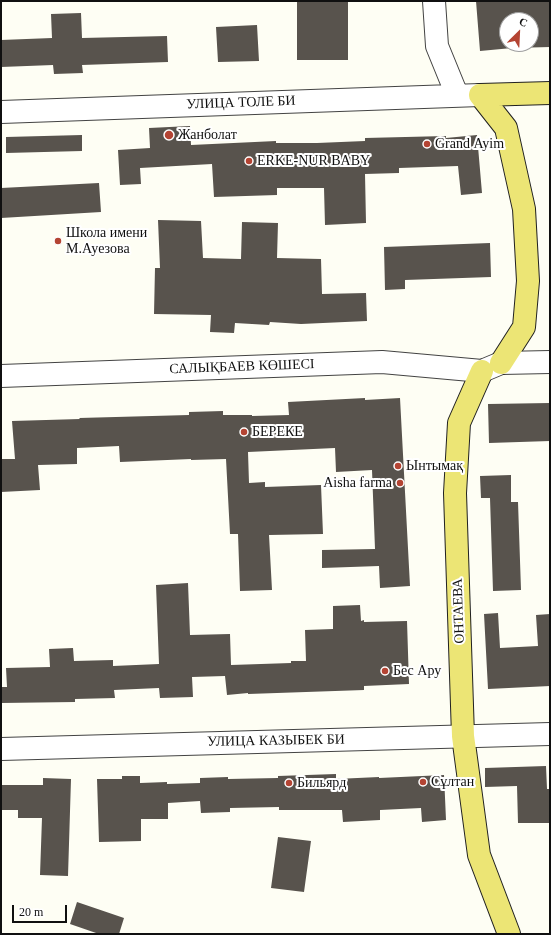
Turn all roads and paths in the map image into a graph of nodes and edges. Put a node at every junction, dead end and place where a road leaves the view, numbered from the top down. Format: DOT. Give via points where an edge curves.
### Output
graph roads {
  1 [pos="434,1"];
  2 [pos="550,93"];
  3 [pos="458,95"];
  4 [pos="480,95"];
  5 [pos="1,112"];
  6 [pos="550,362"];
  7 [pos="492,367"];
  8 [pos="1,376"];
  9 [pos="550,734"];
  10 [pos="463,736"];
  11 [pos="1,748"];
  12 [pos="509,934"];
  1 -- 3 [label="street" via="437,46"];
  2 -- 4 [label="main road"];
  3 -- 4 [label="street, УЛИЦА ТОЛЕ БИ"];
  3 -- 5 [label="street, УЛИЦА ТОЛЕ БИ"];
  4 -- 7 [label="main road, ОНТАЕВА" via="506,128 524,209 528,281 524,328"];
  6 -- 7 [label="street, САЛЫҚБАЕВ КӨШЕСІ"];
  7 -- 8 [label="street, САЛЫҚБАЕВ КӨШЕСІ" via="382,362"];
  7 -- 10 [label="main road, ОНТАЕВА" via="459,423 456,501"];
  9 -- 10 [label="street, УЛИЦА КАЗЫБЕК БИ"];
  10 -- 11 [label="street, УЛИЦА КАЗЫБЕК БИ"];
  10 -- 12 [label="main road, ОНТАЕВА" via="479,855"];
}
